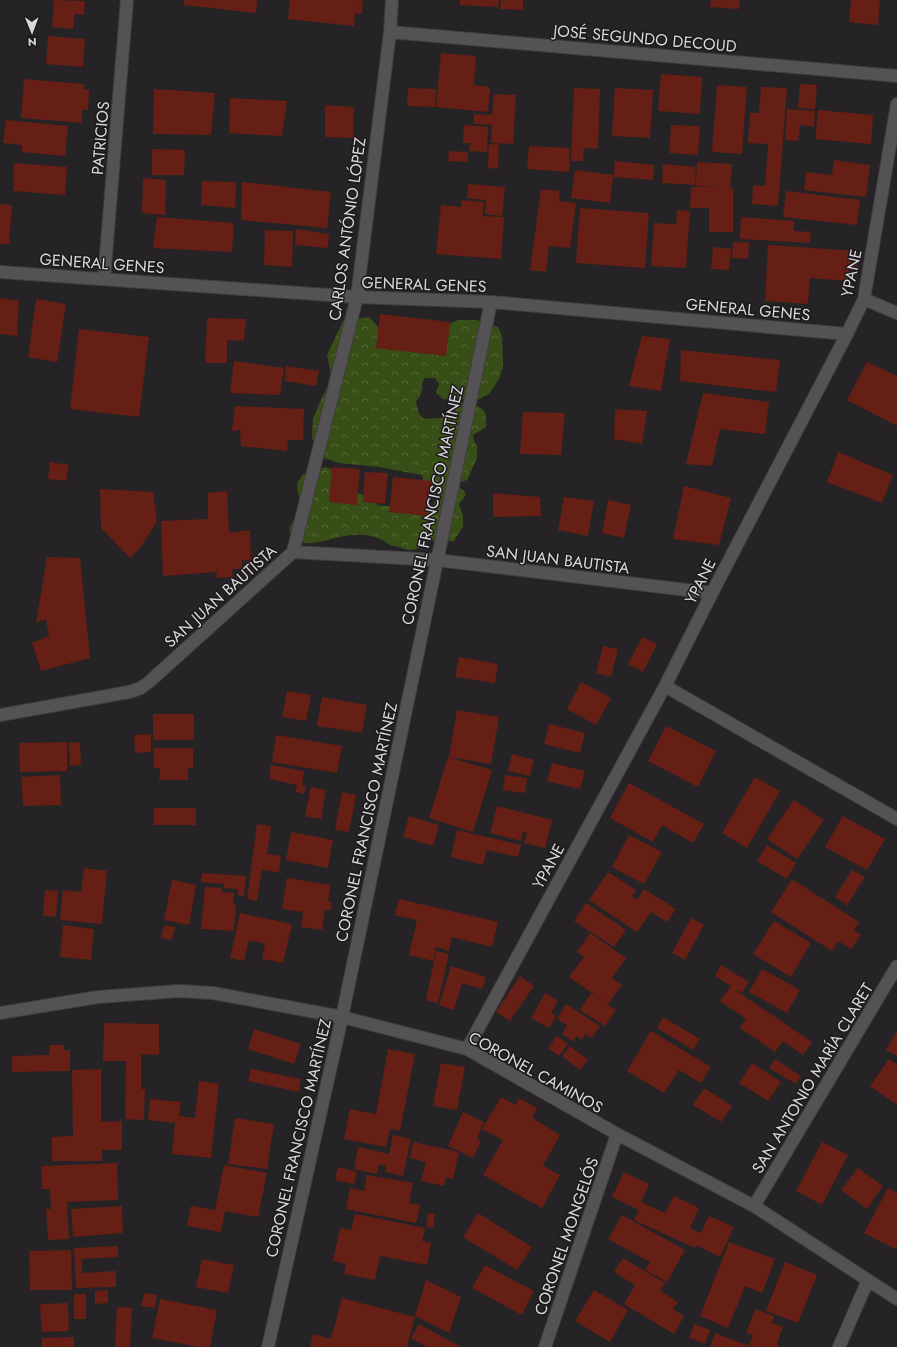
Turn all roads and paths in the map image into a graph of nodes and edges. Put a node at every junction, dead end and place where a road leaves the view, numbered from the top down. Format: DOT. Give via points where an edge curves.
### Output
graph roads {
  1 [pos="127,0"];
  2 [pos="392,0"];
  3 [pos="390,32"];
  4 [pos="897,76"];
  5 [pos="897,104"];
  6 [pos="0,272"];
  7 [pos="104,279"];
  8 [pos="357,297"];
  9 [pos="864,299"];
  10 [pos="491,302"];
  11 [pos="897,313"];
  12 [pos="847,334"];
  13 [pos="293,552"];
  14 [pos="437,560"];
  15 [pos="712,593"];
  16 [pos="665,686"];
  17 [pos="0,715"];
  18 [pos="897,819"];
  19 [pos="897,966"];
  20 [pos="0,1013"];
  21 [pos="342,1017"];
  22 [pos="467,1049"];
  23 [pos="617,1134"];
  24 [pos="754,1206"];
  25 [pos="868,1280"];
  26 [pos="897,1299"];
  27 [pos="268,1347"];
  28 [pos="545,1347"];
  29 [pos="839,1347"];
  1 -- 7 [label="street, PATRICIOS"];
  2 -- 3 [label="street, CARLOS ANTÓNIO LÓPEZ"];
  3 -- 4 [label="street, JOSÉ SEGUNDO DECOUD"];
  3 -- 8 [label="street, CARLOS ANTÓNIO LÓPEZ"];
  5 -- 9 [label="street, YPANE"];
  6 -- 7 [label="street, GENERAL GENES"];
  7 -- 8 [label="street, GENERAL GENES"];
  8 -- 10 [label="street, GENERAL GENES"];
  8 -- 13 [label="street, CARLOS ANTÓNIO LÓPEZ"];
  9 -- 11 [label="street"];
  9 -- 12 [label="street, YPANE"];
  10 -- 12 [label="street, GENERAL GENES"];
  10 -- 14 [label="street, CORONEL FRANCISCO MARTÍNEZ"];
  12 -- 15 [label="street, YPANE"];
  13 -- 14 [label="street, SAN JUAN BAUTISTA"];
  13 -- 17 [label="street, SAN JUAN BAUTISTA" via="141,688"];
  14 -- 15 [label="street, SAN JUAN BAUTISTA"];
  14 -- 21 [label="street, CORONEL FRANCISCO MARTÍNEZ"];
  15 -- 16 [label="street, YPANE"];
  16 -- 18 [label="street"];
  16 -- 22 [label="street, YPANE"];
  19 -- 24 [label="street, SAN ANTONIO MARÍA CLARET"];
  20 -- 21 [label="street, CORONEL CAMINOS" via="98,997 179,991 213,993"];
  21 -- 22 [label="street, CORONEL CAMINOS"];
  21 -- 27 [label="street, CORONEL FRANCISCO MARTÍNEZ"];
  22 -- 23 [label="street, CORONEL CAMINOS"];
  23 -- 24 [label="street, CORONEL CAMINOS"];
  23 -- 28 [label="street, CORONEL MONGELÓS"];
  24 -- 25 [label="street, CORONEL CAMINOS"];
  25 -- 26 [label="street, CORONEL CAMINOS"];
  25 -- 29 [label="street"];
}
